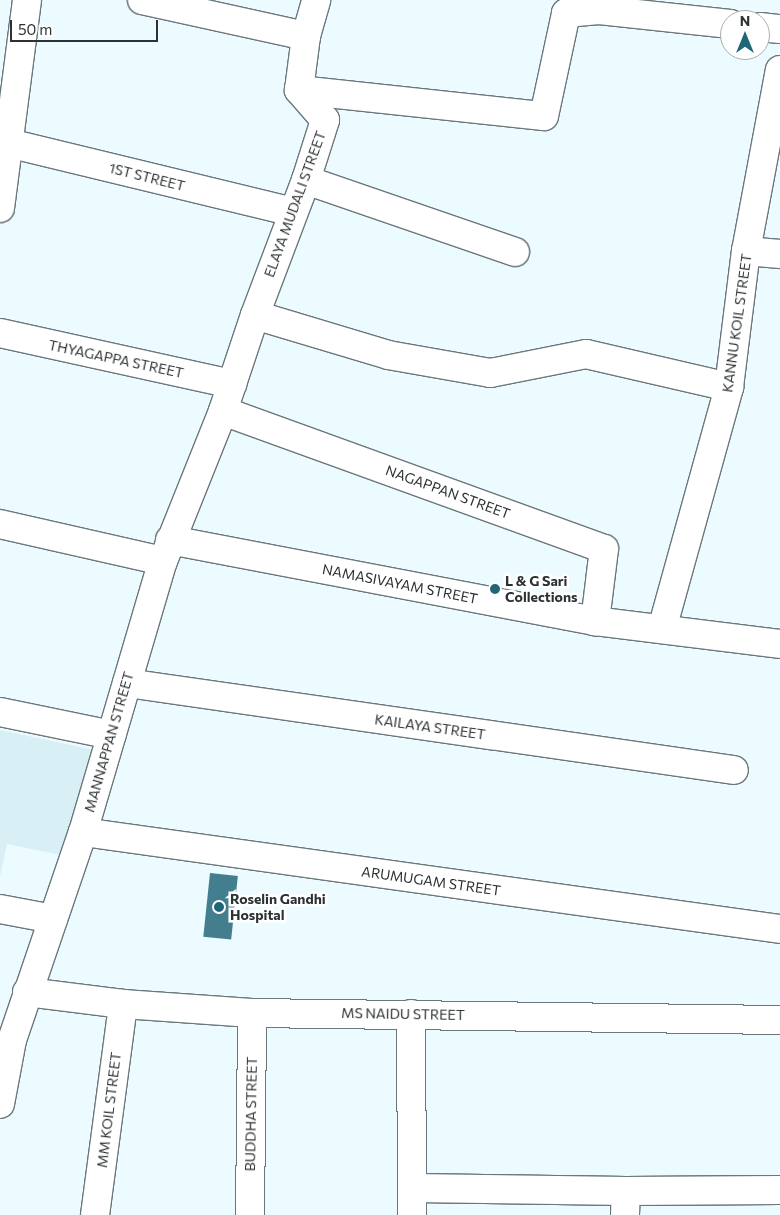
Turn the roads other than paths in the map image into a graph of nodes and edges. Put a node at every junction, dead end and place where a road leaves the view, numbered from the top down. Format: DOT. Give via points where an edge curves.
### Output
graph roads {
  1 [pos="26,0"];
  2 [pos="142,0"];
  3 [pos="316,0"];
  4 [pos="600,5"];
  5 [pos="720,23"];
  6 [pos="306,36"];
  7 [pos="780,70"];
  8 [pos="299,90"];
  9 [pos="4,142"];
  10 [pos="772,169"];
  11 [pos="306,180"];
  12 [pos="0,208"];
  13 [pos="293,212"];
  14 [pos="746,251"];
  15 [pos="515,252"];
  16 [pos="780,254"];
  17 [pos="255,315"];
  18 [pos="0,333"];
  19 [pos="232,384"];
  20 [pos="729,388"];
  21 [pos="223,411"];
  22 [pos="0,524"];
  23 [pos="167,551"];
  24 [pos="595,621"];
  25 [pos="662,629"];
  26 [pos="780,644"];
  27 [pos="127,683"];
  28 [pos="0,712"];
  29 [pos="112,735"];
  30 [pos="734,770"];
  31 [pos="83,832"];
  32 [pos="0,909"];
  33 [pos="54,919"];
  34 [pos="780,929"];
  35 [pos="27,992"];
  36 [pos="122,1004"];
  37 [pos="252,1013"];
  38 [pos="411,1014"];
  39 [pos="780,1020"];
  40 [pos="6,1039"];
  41 [pos="0,1104"];
  42 [pos="414,1188"];
  43 [pos="780,1190"];
  44 [pos="626,1203"];
  45 [pos="95,1215"];
  46 [pos="250,1215"];
  47 [pos="412,1215"];
  1 -- 9 [label="street"];
  2 -- 6 [label="street"];
  3 -- 6 [label="street"];
  4 -- 5 [label="street"];
  4 -- 8 [label="street" via="566,13 544,116"];
  6 -- 8 [label="street"];
  7 -- 10 [label="street, KANNU KOIL STREET"];
  8 -- 11 [label="street, ELAYA MUDALI STREET" via="325,120"];
  9 -- 12 [label="street"];
  9 -- 13 [label="street, 1ST STREET"];
  10 -- 14 [label="street, KANNU KOIL STREET"];
  11 -- 13 [label="street, ELAYA MUDALI STREET"];
  11 -- 15 [label="street"];
  13 -- 17 [label="street, ELAYA MUDALI STREET"];
  14 -- 16 [label="street"];
  14 -- 20 [label="street, KANNU KOIL STREET"];
  17 -- 19 [label="street, ELAYA MUDALI STREET"];
  17 -- 20 [label="street" via="388,356 490,373 586,354"];
  18 -- 19 [label="street, THYAGAPPA STREET"];
  19 -- 21 [label="street, MANNAPPAN STREET"];
  20 -- 25 [label="street, KANNU KOIL STREET"];
  21 -- 23 [label="street, MANNAPPAN STREET"];
  21 -- 24 [label="street, NAGAPPAN STREET" via="604,549"];
  22 -- 23 [label="street, NAMASIVAYAM STREET"];
  23 -- 24 [label="street, NAMASIVAYAM STREET"];
  23 -- 27 [label="street, MANNAPPAN STREET"];
  24 -- 25 [label="street, NAMASIVAYAM STREET"];
  25 -- 26 [label="street, NAMASIVAYAM STREET"];
  27 -- 29 [label="street, MANNAPPAN STREET"];
  27 -- 30 [label="street, KAILAYA STREET"];
  28 -- 29 [label="street"];
  29 -- 31 [label="street, MANNAPPAN STREET"];
  31 -- 33 [label="street, MANNAPPAN STREET"];
  31 -- 34 [label="street, ARUMUGAM STREET"];
  32 -- 33 [label="street"];
  33 -- 35 [label="street, MANNAPPAN STREET"];
  35 -- 36 [label="street, MS NAIDU STREET"];
  35 -- 40 [label="street, MANNAPPAN STREET"];
  36 -- 37 [label="street, MS NAIDU STREET"];
  36 -- 45 [label="street, MM KOIL STREET"];
  37 -- 38 [label="street, MS NAIDU STREET"];
  37 -- 46 [label="street, BUDDHA STREET"];
  38 -- 39 [label="street, MS NAIDU STREET"];
  38 -- 42 [label="street"];
  40 -- 41 [label="street, MANNAPPAN STREET"];
  42 -- 44 [label="street"];
  42 -- 47 [label="street"];
  43 -- 44 [label="street"];
}
